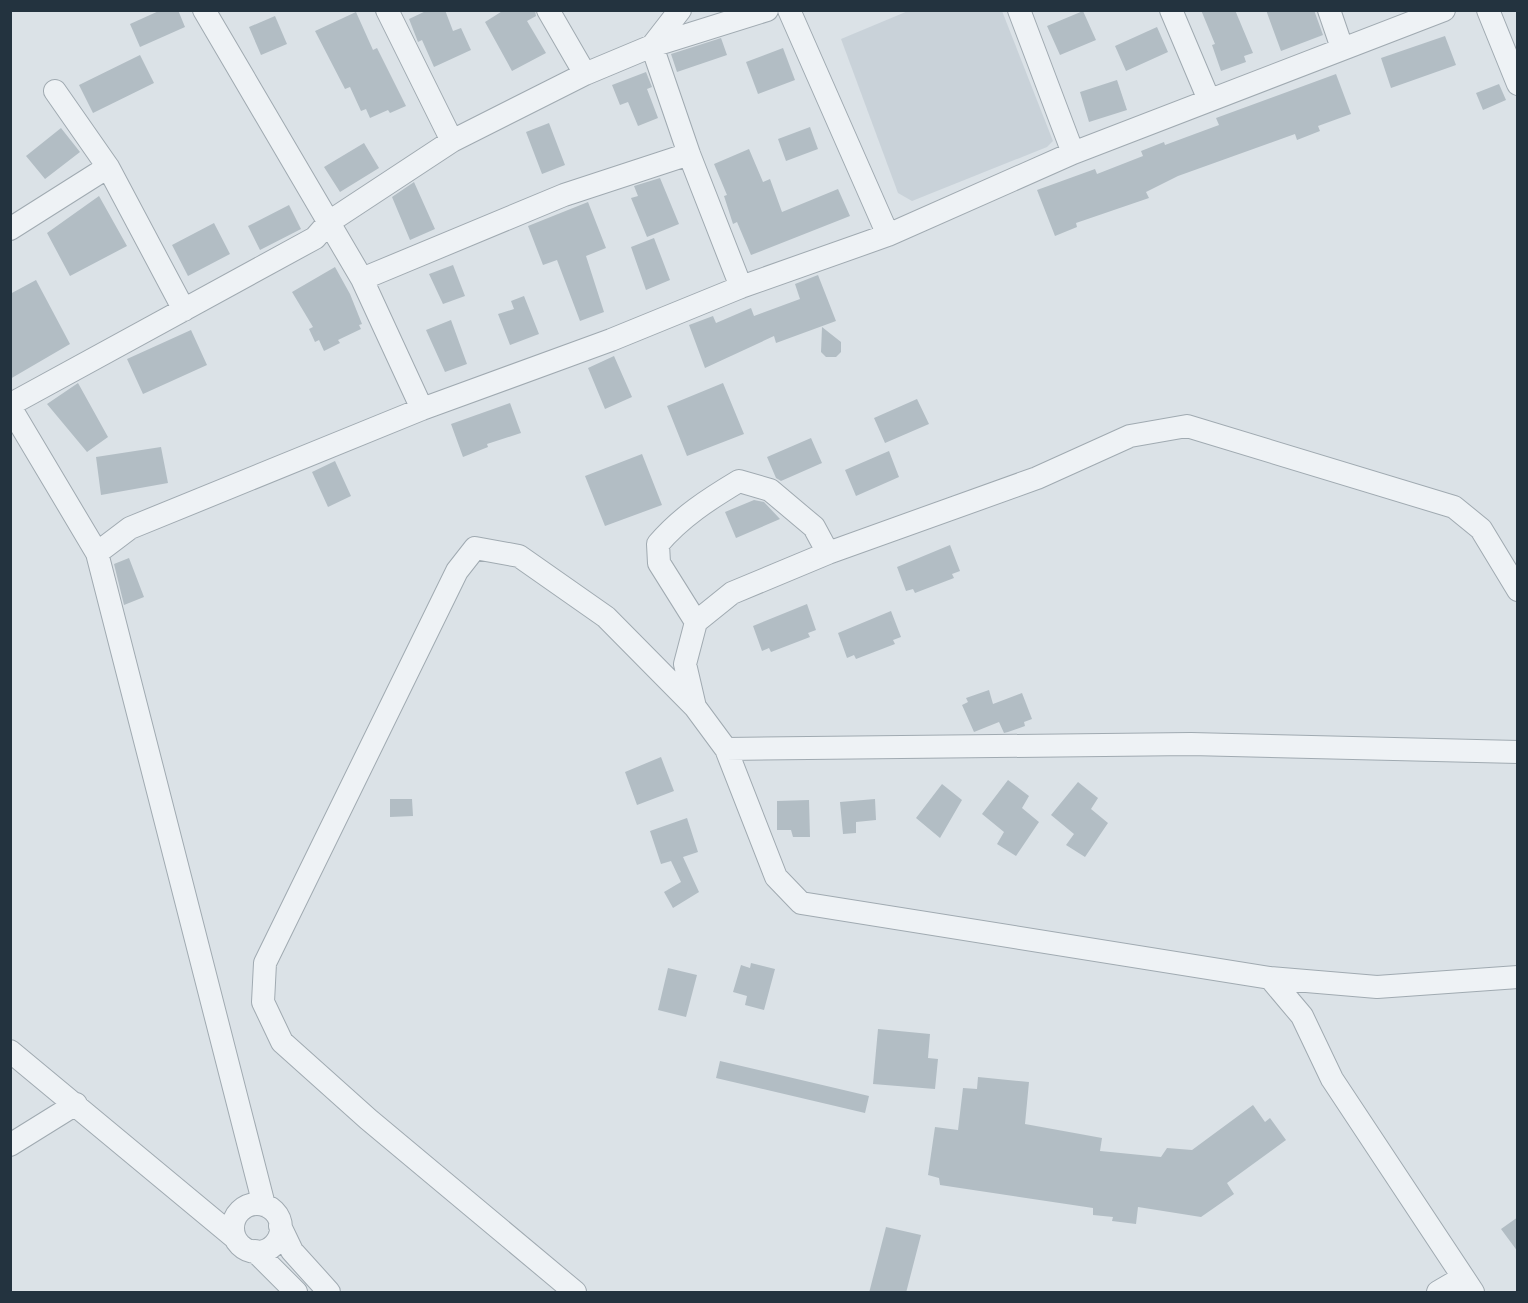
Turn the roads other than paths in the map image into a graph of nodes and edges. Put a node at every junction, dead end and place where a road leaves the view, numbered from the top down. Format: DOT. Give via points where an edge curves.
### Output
graph roads {
  1 [pos="204,10"];
  2 [pos="387,10"];
  3 [pos="548,10"];
  4 [pos="680,10"];
  5 [pos="767,10"];
  6 [pos="789,10"];
  7 [pos="1019,10"];
  8 [pos="1171,10"];
  9 [pos="1329,10"];
  10 [pos="1444,10"];
  11 [pos="1488,10"];
  12 [pos="652,46"];
  13 [pos="1342,48"];
  14 [pos="585,74"];
  15 [pos="1518,84"];
  16 [pos="55,91"];
  17 [pos="1209,100"];
  18 [pos="452,141"];
  19 [pos="1073,153"];
  20 [pos="688,154"];
  21 [pos="108,167"];
  22 [pos="329,222"];
  23 [pos="10,229"];
  24 [pos="888,235"];
  25 [pos="362,279"];
  26 [pos="741,287"];
  27 [pos="184,310"];
  28 [pos="12,405"];
  29 [pos="422,409"];
  30 [pos="97,553"];
  31 [pos="828,553"];
  32 [pos="1518,590"];
  33 [pos="696,622"];
  34 [pos="695,707"];
  35 [pos="726,749"];
  36 [pos="1518,752"];
  37 [pos="1518,977"];
  38 [pos="1270,978"];
  39 [pos="10,1051"];
  40 [pos="76,1104"];
  41 [pos="10,1145"];
  42 [pos="264,1205"];
  43 [pos="280,1226"];
  44 [pos="234,1237"];
  45 [pos="255,1251"];
  46 [pos="1468,1285"];
  47 [pos="296,1293"];
  48 [pos="329,1293"];
  49 [pos="575,1293"];
  50 [pos="1438,1293"];
  1 -- 22 [label="street"];
  2 -- 18 [label="street"];
  3 -- 14 [label="street"];
  4 -- 12 [label="street"];
  5 -- 12 [label="street"];
  6 -- 24 [label="street"];
  7 -- 19 [label="street"];
  8 -- 17 [label="street"];
  9 -- 13 [label="street"];
  10 -- 13 [label="street"];
  11 -- 15 [label="street"];
  12 -- 14 [label="street"];
  12 -- 20 [label="street"];
  13 -- 17 [label="street"];
  14 -- 18 [label="street"];
  16 -- 21 [label="street"];
  17 -- 19 [label="street"];
  18 -- 22 [label="street"];
  19 -- 24 [label="street"];
  20 -- 25 [label="street" via="564,195"];
  20 -- 26 [label="street"];
  21 -- 23 [label="street"];
  21 -- 27 [label="street"];
  22 -- 25 [label="street"];
  22 -- 27 [label="street" via="315,238"];
  24 -- 26 [label="street"];
  25 -- 29 [label="street"];
  26 -- 29 [label="street" via="611,340"];
  27 -- 28 [label="street"];
  28 -- 30 [label="street"];
  29 -- 30 [label="street" via="130,528"];
  30 -- 42 [label="street"];
  31 -- 32 [label="street" via="1037,478 1130,436 1187,426 1454,507 1481,529"];
  31 -- 33 [label="street" via="732,593"];
  31 -- 33 [label="street" via="814,527 770,490 739,481 698,507 658,544 659,563"];
  33 -- 34 [label="street" via="685,664"];
  34 -- 35 [label="street"];
  34 -- 49 [label="street" via="606,617 519,556 475,548 456,571 265,963 263,1002 282,1042"];
  35 -- 36 [label="street" via="1191,744"];
  35 -- 38 [label="street" via="776,877 801,903"];
  37 -- 38 [label="street" via="1377,987"];
  38 -- 46 [label="street" via="1302,1016 1332,1080"];
  39 -- 40 [label="street"];
  40 -- 41 [label="street"];
  40 -- 44 [label="street"];
  42 -- 43 [label="street" via="275,1213"];
  42 -- 44 [label="street" via="242,1209 234,1221"];
  43 -- 45 [label="street" via="271,1247"];
  43 -- 48 [label="street" via="292,1251"];
  44 -- 45 [label="street" via="243,1247"];
  45 -- 47 [label="street"];
  46 -- 50 [label="street"];
}
